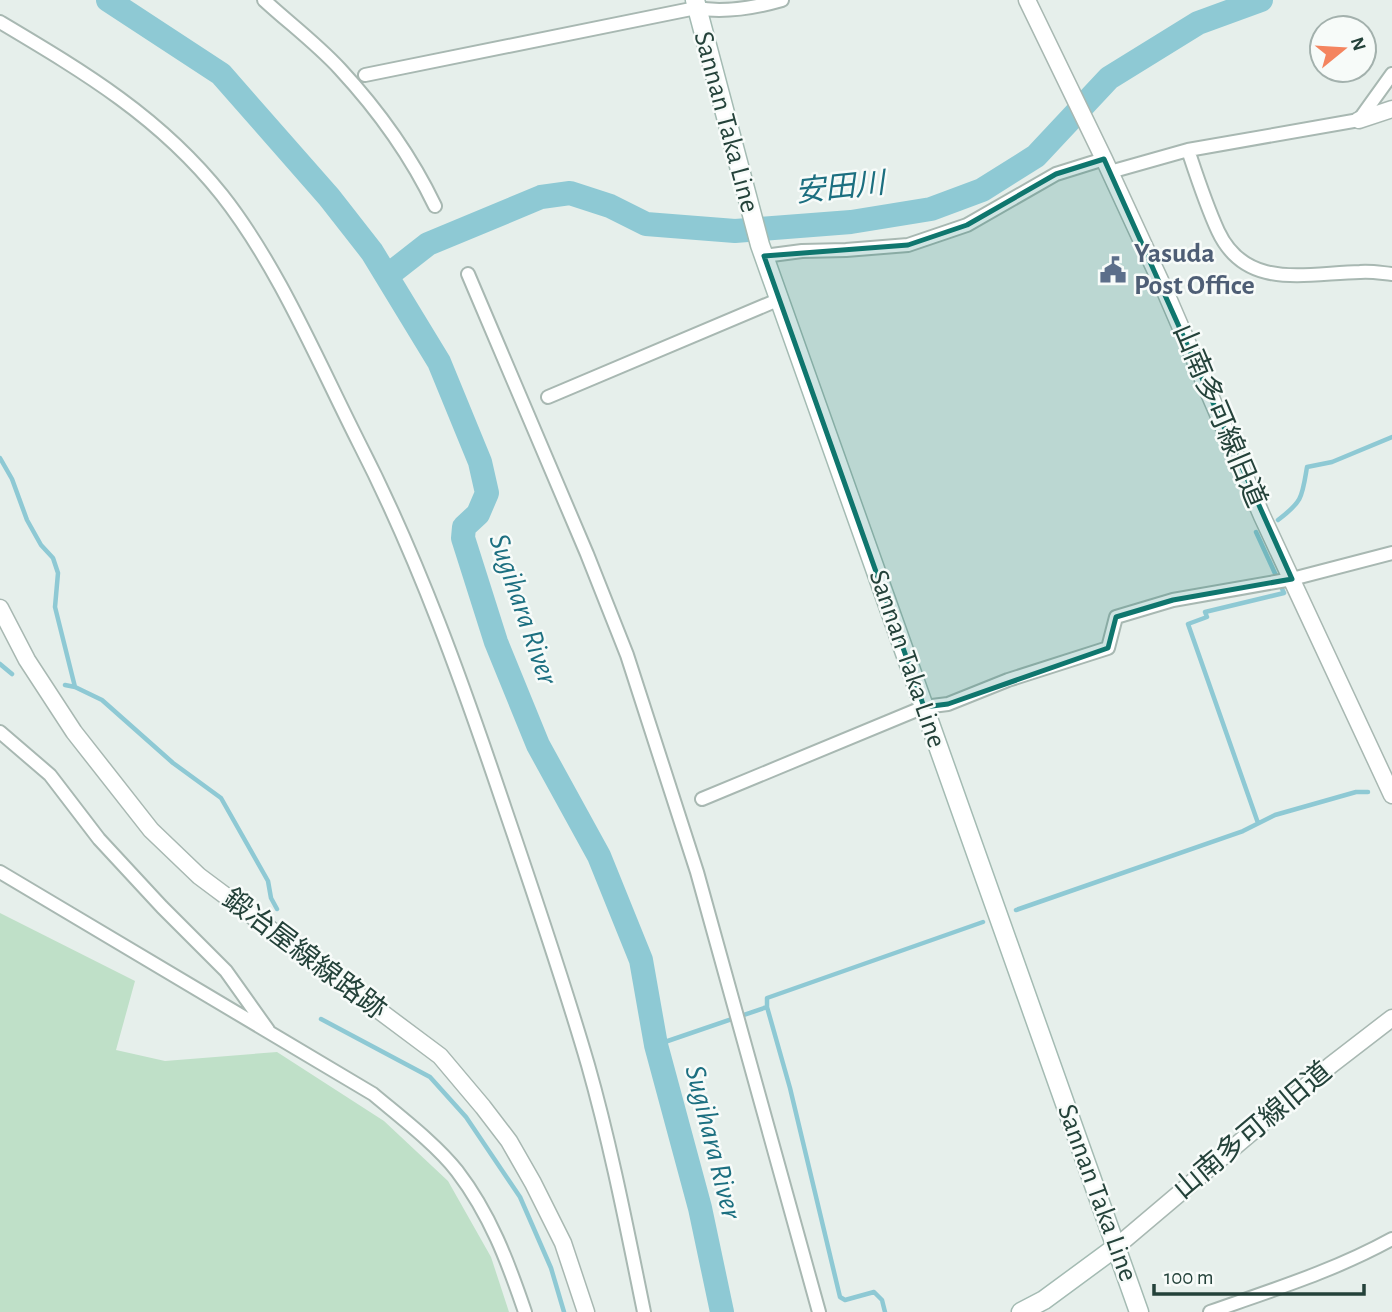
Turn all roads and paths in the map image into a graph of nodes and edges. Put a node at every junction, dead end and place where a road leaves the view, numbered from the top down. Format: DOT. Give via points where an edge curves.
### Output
graph roads {
  1 [pos="264,0"];
  2 [pos="782,0"];
  3 [pos="1027,0"];
  4 [pos="696,4"];
  5 [pos="0,22"];
  6 [pos="1392,74"];
  7 [pos="365,75"];
  8 [pos="1392,109"];
  9 [pos="1359,120"];
  10 [pos="1188,150"];
  11 [pos="1107,165"];
  12 [pos="435,206"];
  13 [pos="762,251"];
  14 [pos="468,274"];
  15 [pos="1392,274"];
  16 [pos="781,303"];
  17 [pos="548,397"];
  18 [pos="1392,553"];
  19 [pos="1292,579"];
  20 [pos="0,608"];
  21 [pos="924,707"];
  22 [pos="0,732"];
  23 [pos="1392,795"];
  24 [pos="702,799"];
  25 [pos="0,872"];
  26 [pos="1392,1018"];
  27 [pos="271,1035"];
  28 [pos="1392,1239"];
  29 [pos="1116,1247"];
  30 [pos="525,1312"];
  31 [pos="586,1312"];
  32 [pos="644,1312"];
  33 [pos="819,1312"];
  34 [pos="1021,1312"];
  35 [pos="1139,1312"];
  36 [pos="1210,1312"];
  1 -- 12 [label="street" via="339,68 391,130"];
  2 -- 4 [label="street" via="718,12"];
  3 -- 11 [label="street, 山南多可線旧道"];
  4 -- 7 [label="street"];
  4 -- 13 [label="main road, Sannan Taka Line"];
  5 -- 32 [label="street" via="91,76 155,124 222,195 261,253 340,401 421,576 541,909 592,1079"];
  6 -- 9 [label="street"];
  8 -- 9 [label="street"];
  9 -- 10 [label="street"];
  10 -- 11 [label="street"];
  10 -- 15 [label="street" via="1218,232 1238,260 1260,272 1286,276 1363,271"];
  11 -- 13 [label="street" via="1056,174 967,225 908,245"];
  11 -- 19 [label="street, 山南多可線旧道"];
  13 -- 16 [label="main road, Sannan Taka Line"];
  14 -- 33 [label="street" via="627,655 697,872"];
  16 -- 17 [label="street" via="773,302"];
  16 -- 21 [label="main road, Sannan Taka Line"];
  18 -- 19 [label="street"];
  19 -- 21 [label="street" via="1173,600 1116,617 1108,648 948,704"];
  19 -- 23 [label="street, 山南多可線旧道"];
  20 -- 31 [label="street, 鍛冶屋線線路跡" via="74,732 152,830 199,876 440,1056 483,1107 533,1182 563,1243"];
  21 -- 24 [label="street"];
  21 -- 29 [label="main road, Sannan Taka Line"];
  22 -- 27 [label="street" via="50,775 99,839 226,971"];
  25 -- 27 [label="street"];
  26 -- 29 [label="street, 山南多可線旧道"];
  27 -- 30 [label="street" via="373,1094 456,1169 489,1219"];
  28 -- 36 [label="street" via="1314,1275"];
  29 -- 34 [label="main road"];
  29 -- 35 [label="main road, Sannan Taka Line"];
}
